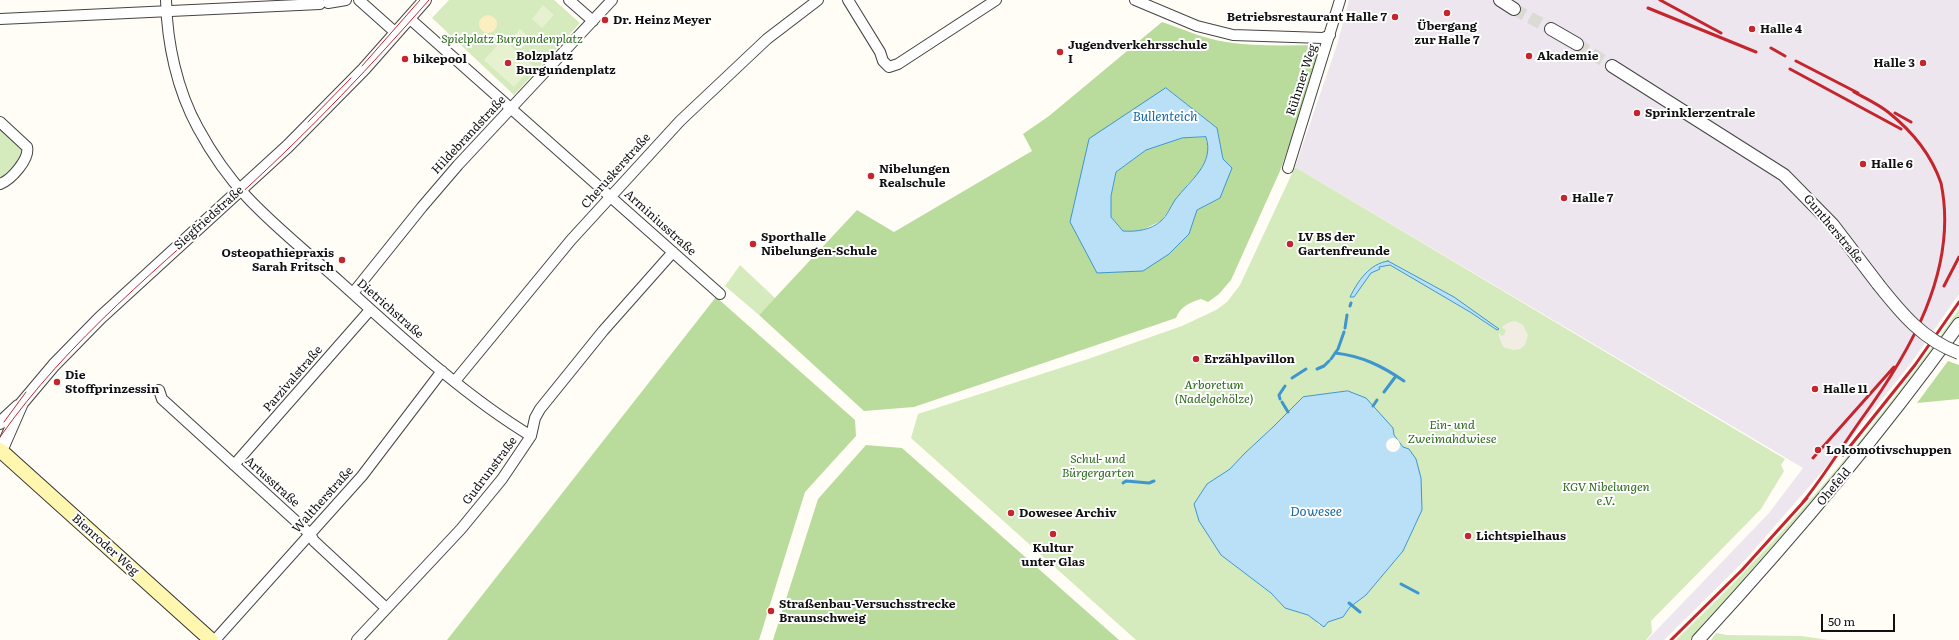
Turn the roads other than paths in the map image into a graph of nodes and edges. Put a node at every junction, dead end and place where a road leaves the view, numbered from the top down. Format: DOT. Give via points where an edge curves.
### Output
graph roads {
  1 [pos="166,0"];
  2 [pos="346,0"];
  3 [pos="359,0"];
  4 [pos="425,0"];
  5 [pos="569,0"];
  6 [pos="612,0"];
  7 [pos="818,0"];
  8 [pos="848,0"];
  9 [pos="996,0"];
  10 [pos="1135,0"];
  11 [pos="1340,0"];
  12 [pos="1500,0"];
  13 [pos="1514,8"];
  14 [pos="166,12"];
  15 [pos="409,18"];
  16 [pos="0,19"];
  17 [pos="593,22"];
  18 [pos="1551,29"];
  19 [pos="396,32"];
  20 [pos="1330,35"];
  21 [pos="1577,44"];
  22 [pos="1612,66"];
  23 [pos="512,108"];
  24 [pos="0,122"];
  25 [pos="1288,168"];
  26 [pos="0,184"];
  27 [pos="241,189"];
  28 [pos="610,196"];
  29 [pos="673,252"];
  30 [pos="353,294"];
  31 [pos="720,294"];
  32 [pos="370,310"];
  33 [pos="1959,324"];
  34 [pos="1959,353"];
  35 [pos="442,371"];
  36 [pos="455,381"];
  37 [pos="159,390"];
  38 [pos="22,403"];
  39 [pos="0,423"];
  40 [pos="531,436"];
  41 [pos="0,451"];
  42 [pos="234,465"];
  43 [pos="310,534"];
  44 [pos="386,608"];
  45 [pos="211,640"];
  46 [pos="215,640"];
  47 [pos="357,640"];
  48 [pos="1698,640"];
  1 -- 14 [label="street, Dietrichstraße"];
  2 -- 14 [label="street" via="324,4"];
  3 -- 19 [label="street"];
  4 -- 15 [label="street, Siegfriedstraße"];
  5 -- 17 [label="street"];
  6 -- 17 [label="street, Hildebrandstraße"];
  7 -- 28 [label="street, Cheruskerstraße" via="767,39 706,94"];
  8 -- 9 [label="street" via="888,67 894,66"];
  10 -- 20 [label="street" via="1197,26 1233,35 1323,38"];
  11 -- 20 [label="street, Rühmer Weg"];
  12 -- 13 [label="street"];
  14 -- 16 [label="street"];
  14 -- 27 [label="street, Dietrichstraße" via="176,69 188,106 210,148"];
  15 -- 19 [label="street, Siegfriedstraße"];
  15 -- 23 [label="street, Arminiusstraße"];
  17 -- 23 [label="street, Hildebrandstraße"];
  18 -- 21 [label="street"];
  19 -- 27 [label="street, Siegfriedstraße" via="329,105"];
  20 -- 25 [label="street, Rühmer Weg"];
  22 -- 34 [label="street, Guntherstraße, bridge" via="1784,175 1833,225 1917,330 1938,345"];
  23 -- 28 [label="street, Arminiusstraße"];
  23 -- 30 [label="street, Hildebrandstraße" via="422,207"];
  24 -- 26 [label="street" via="27,147 29,153 6,182"];
  27 -- 30 [label="street, Dietrichstraße"];
  27 -- 38 [label="street, Siegfriedstraße" via="100,318 54,365"];
  28 -- 29 [label="street, Arminiusstraße"];
  28 -- 36 [label="street, Cheruskerstraße" via="530,288"];
  29 -- 31 [label="street, Arminiusstraße"];
  29 -- 40 [label="street, Gudrunstraße" via="603,331 540,409"];
  30 -- 32 [label="street, Dietrichstraße"];
  32 -- 35 [label="street, Dietrichstraße"];
  32 -- 42 [label="street, Parzivalstraße"];
  33 -- 48 [label="street, Ohefeld" via="1902,403 1831,491"];
  35 -- 36 [label="street, Dietrichstraße"];
  35 -- 43 [label="street, Waltherstraße" via="362,476"];
  36 -- 40 [label="street, Dietrichstraße" via="497,414"];
  37 -- 42 [label="street, Artusstraße" via="162,398"];
  38 -- 39 [label="street, Siegfriedstraße"];
  38 -- 41 [label="street, Siegfriedstraße"];
  40 -- 44 [label="street, Gudrunstraße" via="525,448 481,506"];
  41 -- 45 [label="main road, Bienroder Weg"];
  42 -- 43 [label="street, Artusstraße"];
  43 -- 44 [label="street, Artusstraße" via="314,541"];
  43 -- 46 [label="street, Waltherstraße"];
  44 -- 47 [label="street, Gudrunstraße"];
}
